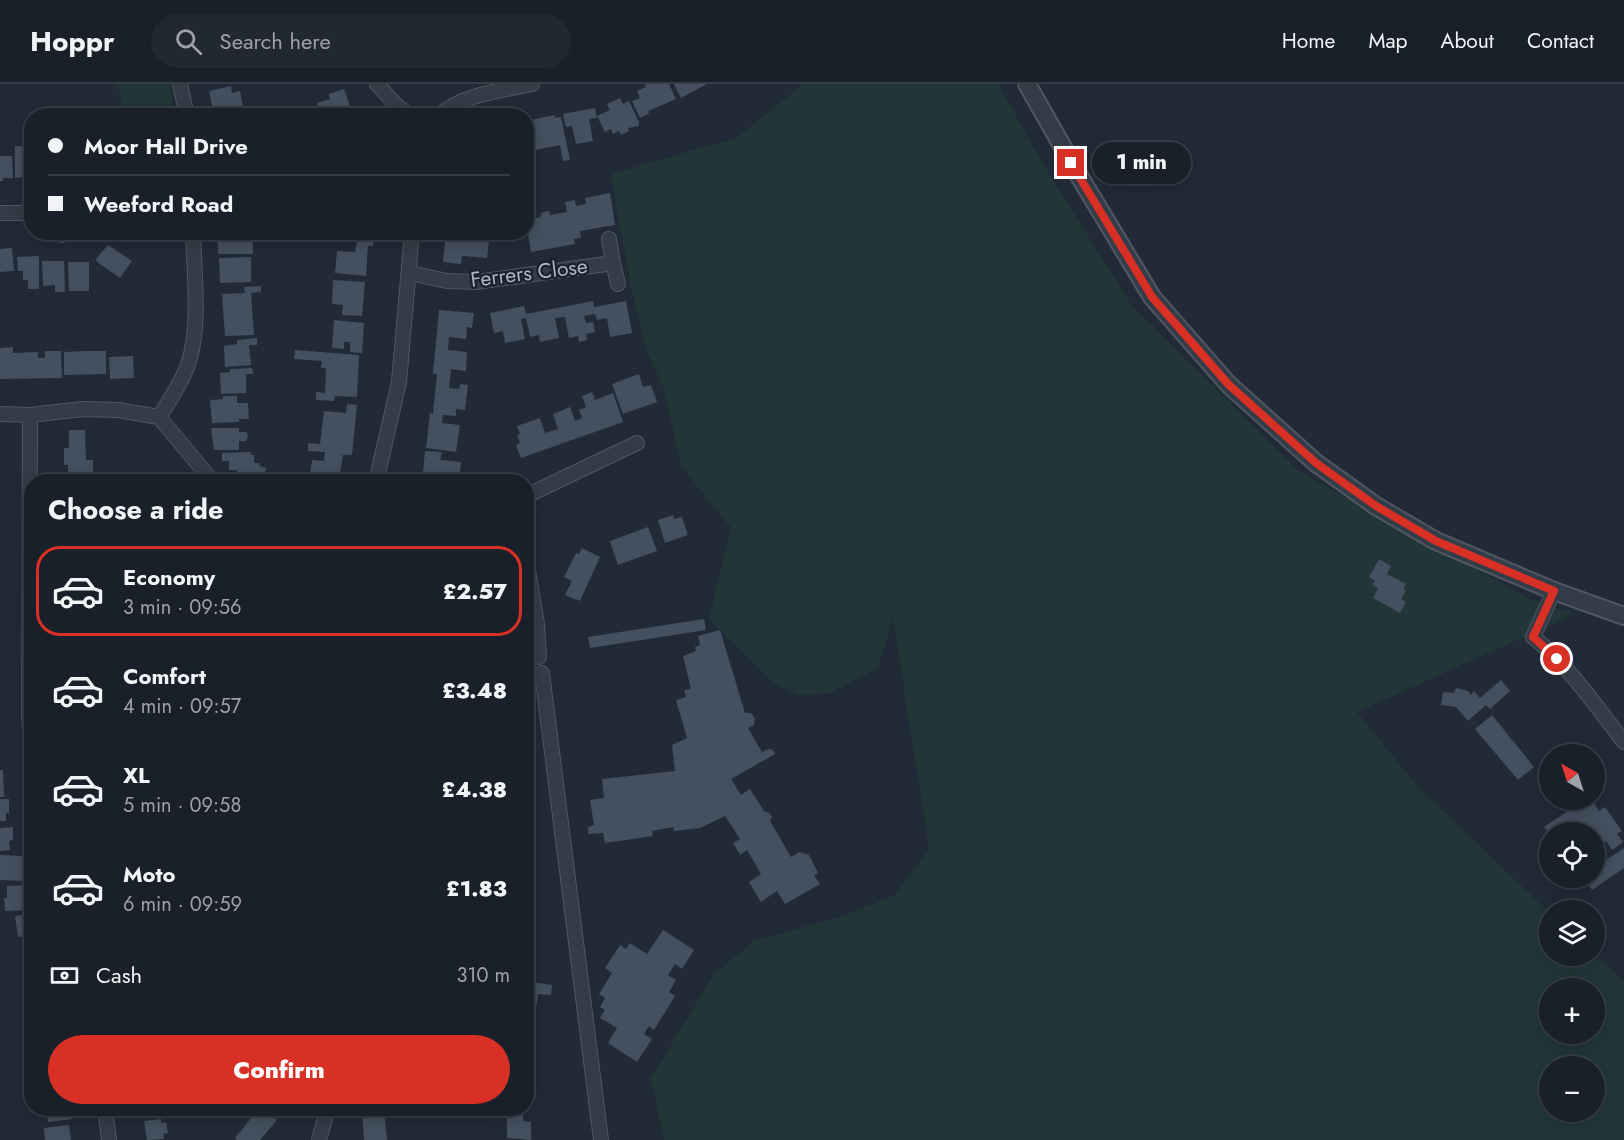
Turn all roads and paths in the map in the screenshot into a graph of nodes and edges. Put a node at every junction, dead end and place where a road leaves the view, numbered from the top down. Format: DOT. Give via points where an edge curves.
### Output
graph roads {
  1 [pos="180,84"];
  2 [pos="377,84"];
  3 [pos="532,84"];
  4 [pos="1027,84"];
  5 [pos="185,108"];
  6 [pos="400,108"];
  7 [pos="449,108"];
  8 [pos="0,213"];
  9 [pos="24,213"];
  10 [pos="609,239"];
  11 [pos="193,240"];
  12 [pos="412,240"];
  13 [pos="613,263"];
  14 [pos="410,273"];
  15 [pos="618,284"];
  16 [pos="0,414"];
  17 [pos="30,415"];
  18 [pos="159,417"];
  19 [pos="637,443"];
  20 [pos="30,474"];
  21 [pos="206,474"];
  22 [pos="378,474"];
  23 [pos="534,492"];
  24 [pos="1554,591"];
  25 [pos="534,606"];
  26 [pos="1624,616"];
  27 [pos="539,657"];
  28 [pos="542,673"];
  29 [pos="1624,742"];
  30 [pos="106,1116"];
  31 [pos="326,1116"];
  32 [pos="110,1140"];
  33 [pos="319,1140"];
  34 [pos="602,1140"];
  1 -- 5 [label="street"];
  2 -- 6 [label="street"];
  3 -- 7 [label="street" via="475,96"];
  4 -- 24 [label="street" via="1152,297 1229,385 1316,463 1376,506 1436,541"];
  8 -- 9 [label="street"];
  10 -- 13 [label="street, Ferrers Close"];
  11 -- 18 [label="street" via="195,329 191,352 185,372"];
  12 -- 14 [label="street"];
  13 -- 14 [label="street, Ferrers Close" via="476,282 447,282"];
  13 -- 15 [label="street, Ferrers Close"];
  14 -- 22 [label="street" via="399,382"];
  16 -- 17 [label="street"];
  17 -- 18 [label="street" via="83,409"];
  17 -- 20 [label="street"];
  18 -- 21 [label="street"];
  19 -- 23 [label="street"];
  24 -- 26 [label="street"];
  24 -- 29 [label="street" via="1533,637 1579,685"];
  25 -- 27 [label="street"];
  28 -- 34 [label="street"];
  30 -- 32 [label="street"];
  31 -- 33 [label="street"];
}
